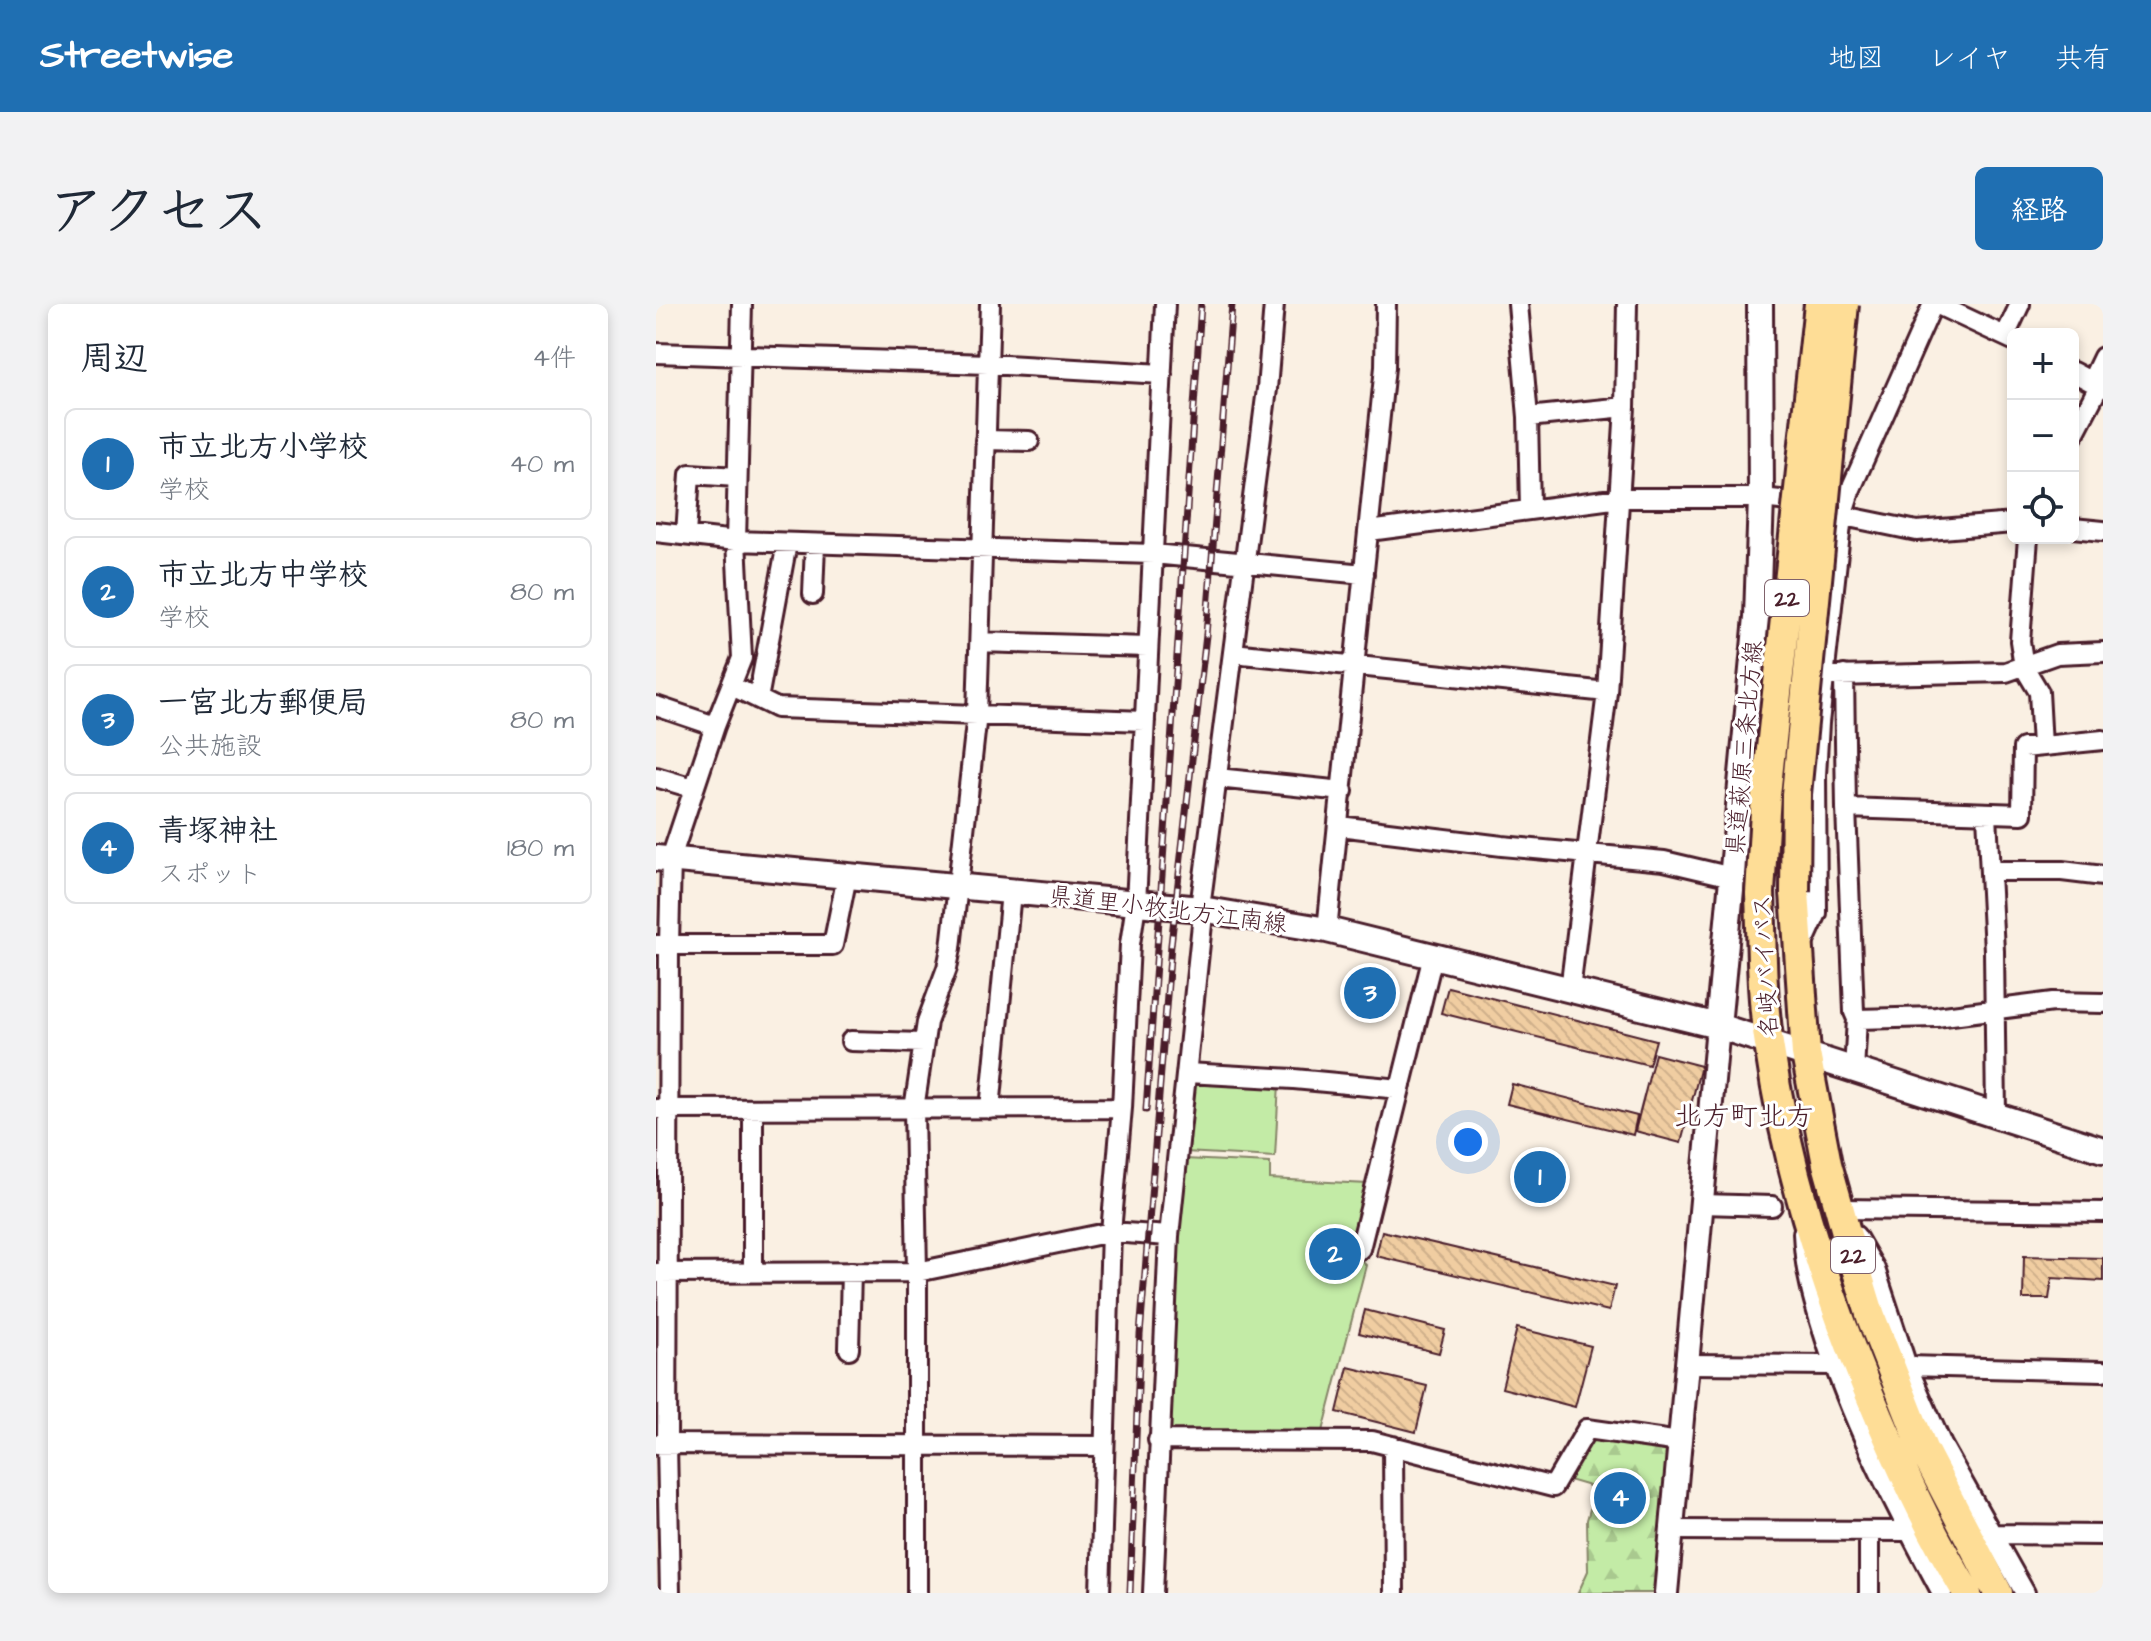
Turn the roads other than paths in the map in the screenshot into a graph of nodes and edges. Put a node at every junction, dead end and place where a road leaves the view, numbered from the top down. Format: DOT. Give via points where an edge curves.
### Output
graph roads {
  1 [pos="742,304"];
  2 [pos="990,304"];
  3 [pos="1165,304"];
  4 [pos="1274,304"];
  5 [pos="1386,304"];
  6 [pos="1518,304"];
  7 [pos="1627,304"];
  8 [pos="1760,304"];
  9 [pos="1819,304"];
  10 [pos="1844,304"];
  11 [pos="1934,304"];
  12 [pos="2020,304"];
  13 [pos="2012,328"];
  14 [pos="2007,337"];
  15 [pos="656,353"];
  16 [pos="740,357"];
  17 [pos="2103,357"];
  18 [pos="988,364"];
  19 [pos="1162,374"];
  20 [pos="2079,375"];
  21 [pos="2098,385"];
  22 [pos="1625,407"];
  23 [pos="1528,417"];
  24 [pos="2079,424"];
  25 [pos="985,440"];
  26 [pos="1029,441"];
  27 [pos="737,477"];
  28 [pos="1620,498"];
  29 [pos="1761,498"];
  30 [pos="1530,509"];
  31 [pos="1842,516"];
  32 [pos="2007,524"];
  33 [pos="2079,529"];
  34 [pos="1369,531"];
  35 [pos="2103,531"];
  36 [pos="656,532"];
  37 [pos="686,535"];
  38 [pos="736,541"];
  39 [pos="787,543"];
  40 [pos="815,544"];
  41 [pos="2028,544"];
  42 [pos="980,549"];
  43 [pos="1153,554"];
  44 [pos="1245,562"];
  45 [pos="1364,574"];
  46 [pos="813,594"];
  47 [pos="980,642"];
  48 [pos="1147,647"];
  49 [pos="2103,652"];
  50 [pos="1233,653"];
  51 [pos="1356,665"];
  52 [pos="2024,667"];
  53 [pos="1844,675"];
  54 [pos="1822,676"];
  55 [pos="732,686"];
  56 [pos="1607,692"];
  57 [pos="758,699"];
  58 [pos="656,706"];
  59 [pos="977,714"];
  60 [pos="1145,721"];
  61 [pos="715,726"];
  62 [pos="2103,740"];
  63 [pos="2042,746"];
  64 [pos="656,777"];
  65 [pos="1217,778"];
  66 [pos="693,788"];
  67 [pos="1343,791"];
  68 [pos="1846,808"];
  69 [pos="1987,815"];
  70 [pos="1339,826"];
  71 [pos="1586,852"];
  72 [pos="664,858"];
  73 [pos="1990,871"];
  74 [pos="847,876"];
  75 [pos="2103,876"];
  76 [pos="1732,877"];
  77 [pos="958,887"];
  78 [pos="1011,892"];
  79 [pos="1136,904"];
  80 [pos="1201,909"];
  81 [pos="1327,930"];
  82 [pos="662,945"];
  83 [pos="1798,953"];
  84 [pos="1433,956"];
  85 [pos="1570,990"];
  86 [pos="2103,1003"];
  87 [pos="1993,1008"];
  88 [pos="1857,1019"];
  89 [pos="1718,1026"];
  90 [pos="851,1041"];
  91 [pos="1768,1042"];
  92 [pos="924,1043"];
  93 [pos="1806,1054"];
  94 [pos="1854,1070"];
  95 [pos="1187,1073"];
  96 [pos="1400,1089"];
  97 [pos="1122,1108"];
  98 [pos="663,1109"];
  99 [pos="753,1109"];
  100 [pos="914,1109"];
  101 [pos="990,1109"];
  102 [pos="1996,1115"];
  103 [pos="2103,1150"];
  104 [pos="663,1195"];
  105 [pos="1702,1204"];
  106 [pos="1772,1206"];
  107 [pos="1802,1208"];
  108 [pos="1840,1209"];
  109 [pos="2103,1212"];
  110 [pos="1111,1232"];
  111 [pos="1169,1236"];
  112 [pos="1360,1249"];
  113 [pos="662,1272"];
  114 [pos="753,1272"];
  115 [pos="851,1272"];
  116 [pos="917,1272"];
  117 [pos="849,1349"];
  118 [pos="1687,1364"];
  119 [pos="1835,1365"];
  120 [pos="1907,1366"];
  121 [pos="2103,1371"];
  122 [pos="1158,1440"];
  123 [pos="1680,1442"];
  124 [pos="661,1444"];
  125 [pos="915,1446"];
  126 [pos="1104,1446"];
  127 [pos="1393,1446"];
  128 [pos="1672,1530"];
  129 [pos="1909,1531"];
  130 [pos="1869,1532"];
  131 [pos="1990,1534"];
  132 [pos="2103,1535"];
  133 [pos="670,1593"];
  134 [pos="917,1593"];
  135 [pos="1100,1593"];
  136 [pos="1153,1593"];
  137 [pos="1394,1593"];
  138 [pos="1666,1593"];
  139 [pos="1869,1593"];
  140 [pos="1942,1593"];
  141 [pos="1967,1593"];
  142 [pos="1998,1593"];
  143 [pos="2025,1593"];
  1 -- 16 [label="street"];
  2 -- 18 [label="street"];
  3 -- 19 [label="street"];
  4 -- 44 [label="street"];
  5 -- 34 [label="street"];
  6 -- 23 [label="street"];
  7 -- 22 [label="street"];
  8 -- 29 [label="main road, 県道萩原三条北方線"];
  9 -- 91 [label="highway, 名岐バイパス / 22, bridge" via="1766,795 1760,893"];
  10 -- 83 [label="highway, 名岐バイパス / 22, bridge" via="1796,794"];
  11 -- 14 [label="street"];
  11 -- 31 [label="street"];
  12 -- 13 [label="street"];
  15 -- 16 [label="street"];
  16 -- 18 [label="street"];
  16 -- 27 [label="street"];
  17 -- 21 [label="street"];
  18 -- 19 [label="street"];
  18 -- 25 [label="street"];
  19 -- 43 [label="street"];
  20 -- 21 [label="street"];
  21 -- 24 [label="street"];
  22 -- 23 [label="street"];
  22 -- 28 [label="street"];
  23 -- 30 [label="street"];
  25 -- 26 [label="street"];
  25 -- 42 [label="street"];
  27 -- 37 [label="street" via="690,474"];
  27 -- 38 [label="street"];
  28 -- 29 [label="street"];
  28 -- 30 [label="street"];
  28 -- 56 [label="street"];
  29 -- 31 [label="street"];
  29 -- 76 [label="main road, 県道萩原三条北方線" via="1757,617"];
  30 -- 34 [label="street"];
  31 -- 32 [label="street" via="1917,531"];
  31 -- 54 [label="street"];
  33 -- 35 [label="street"];
  34 -- 45 [label="street"];
  36 -- 37 [label="street"];
  37 -- 38 [label="street"];
  38 -- 39 [label="street"];
  38 -- 55 [label="street" via="742,644"];
  39 -- 40 [label="street"];
  39 -- 57 [label="street"];
  40 -- 42 [label="street"];
  40 -- 46 [label="street"];
  41 -- 52 [label="street" via="2020,641"];
  42 -- 43 [label="street"];
  42 -- 47 [label="street"];
  43 -- 44 [label="street"];
  43 -- 48 [label="street"];
  44 -- 45 [label="street"];
  44 -- 50 [label="street"];
  45 -- 51 [label="street"];
  47 -- 48 [label="street"];
  47 -- 59 [label="street"];
  48 -- 60 [label="street"];
  49 -- 52 [label="street" via="2057,654"];
  50 -- 51 [label="street"];
  50 -- 65 [label="street"];
  51 -- 56 [label="street"];
  51 -- 67 [label="street"];
  52 -- 53 [label="street" via="2006,672"];
  52 -- 63 [label="street" via="2039,692"];
  53 -- 54 [label="street"];
  53 -- 68 [label="street"];
  54 -- 83 [label="street" via="1817,913"];
  55 -- 57 [label="street"];
  55 -- 61 [label="street"];
  56 -- 71 [label="street"];
  57 -- 59 [label="street" via="777,708"];
  58 -- 61 [label="street"];
  59 -- 60 [label="street"];
  59 -- 77 [label="street"];
  60 -- 79 [label="street"];
  61 -- 66 [label="street"];
  62 -- 63 [label="street"];
  63 -- 69 [label="street" via="2023,748 2022,814"];
  64 -- 66 [label="street"];
  65 -- 67 [label="street"];
  65 -- 80 [label="street"];
  66 -- 72 [label="street"];
  67 -- 70 [label="street"];
  68 -- 69 [label="street"];
  68 -- 88 [label="street"];
  69 -- 73 [label="street"];
  70 -- 71 [label="street"];
  70 -- 81 [label="street"];
  71 -- 76 [label="street" via="1664,861"];
  71 -- 85 [label="street"];
  72 -- 74 [label="main road, 県道里小牧北方江南線"];
  72 -- 82 [label="street"];
  73 -- 75 [label="street"];
  73 -- 87 [label="street"];
  74 -- 77 [label="main road, 県道里小牧北方江南線"];
  74 -- 82 [label="street" via="833,945"];
  76 -- 89 [label="main road, 県道萩原三条北方線"];
  77 -- 78 [label="main road, 県道里小牧北方江南線"];
  77 -- 92 [label="street" via="947,968"];
  78 -- 79 [label="main road, 県道里小牧北方江南線"];
  78 -- 101 [label="street"];
  79 -- 80 [label="main road, 県道里小牧北方江南線"];
  79 -- 97 [label="street"];
  80 -- 81 [label="main road, 県道里小牧北方江南線"];
  80 -- 95 [label="street"];
  81 -- 84 [label="main road, 県道里小牧北方江南線"];
  82 -- 98 [label="street"];
  83 -- 93 [label="highway, 名岐バイパス / 22"];
  84 -- 85 [label="main road, 県道里小牧北方江南線"];
  84 -- 96 [label="street"];
  85 -- 89 [label="main road, 県道里小牧北方江南線"];
  86 -- 87 [label="street"];
  87 -- 88 [label="street" via="1936,1017"];
  87 -- 102 [label="street"];
  88 -- 94 [label="street"];
  89 -- 91 [label="main road"];
  89 -- 105 [label="street"];
  90 -- 92 [label="street"];
  91 -- 93 [label="main road"];
  91 -- 107 [label="highway, 名岐バイパス / 22"];
  92 -- 100 [label="street"];
  93 -- 94 [label="main road"];
  93 -- 108 [label="highway, 名岐バイパス / 22"];
  94 -- 102 [label="main road"];
  95 -- 96 [label="street"];
  95 -- 111 [label="street"];
  96 -- 112 [label="street"];
  97 -- 101 [label="street"];
  97 -- 110 [label="street"];
  98 -- 99 [label="street"];
  98 -- 104 [label="street"];
  99 -- 100 [label="street"];
  99 -- 114 [label="street"];
  100 -- 101 [label="street"];
  100 -- 116 [label="street"];
  102 -- 103 [label="main road"];
  104 -- 113 [label="street"];
  105 -- 106 [label="street"];
  105 -- 118 [label="street"];
  107 -- 119 [label="street" via="1809,1289"];
  107 -- 141 [label="highway, 名岐バイパス / 22" via="1844,1332 1897,1461"];
  108 -- 109 [label="street"];
  108 -- 120 [label="street" via="1875,1269"];
  108 -- 142 [label="highway, 名岐バイパス / 22" via="1896,1384 1923,1449"];
  110 -- 111 [label="street"];
  110 -- 116 [label="street"];
  110 -- 126 [label="street"];
  111 -- 122 [label="street"];
  113 -- 114 [label="street"];
  113 -- 124 [label="street"];
  114 -- 115 [label="street"];
  115 -- 116 [label="street"];
  115 -- 117 [label="street"];
  116 -- 125 [label="street"];
  118 -- 119 [label="street"];
  118 -- 123 [label="street"];
  119 -- 129 [label="street"];
  120 -- 121 [label="street"];
  120 -- 131 [label="street"];
  122 -- 127 [label="street" via="1372,1441"];
  122 -- 136 [label="street"];
  123 -- 127 [label="street" via="1587,1429 1553,1487"];
  123 -- 128 [label="street"];
  124 -- 125 [label="street"];
  124 -- 133 [label="street"];
  125 -- 126 [label="street"];
  125 -- 134 [label="street"];
  126 -- 135 [label="street"];
  127 -- 137 [label="street"];
  128 -- 130 [label="street"];
  128 -- 138 [label="street"];
  129 -- 130 [label="street"];
  129 -- 140 [label="street"];
  130 -- 139 [label="street"];
  131 -- 132 [label="street"];
  131 -- 143 [label="street"];
}
